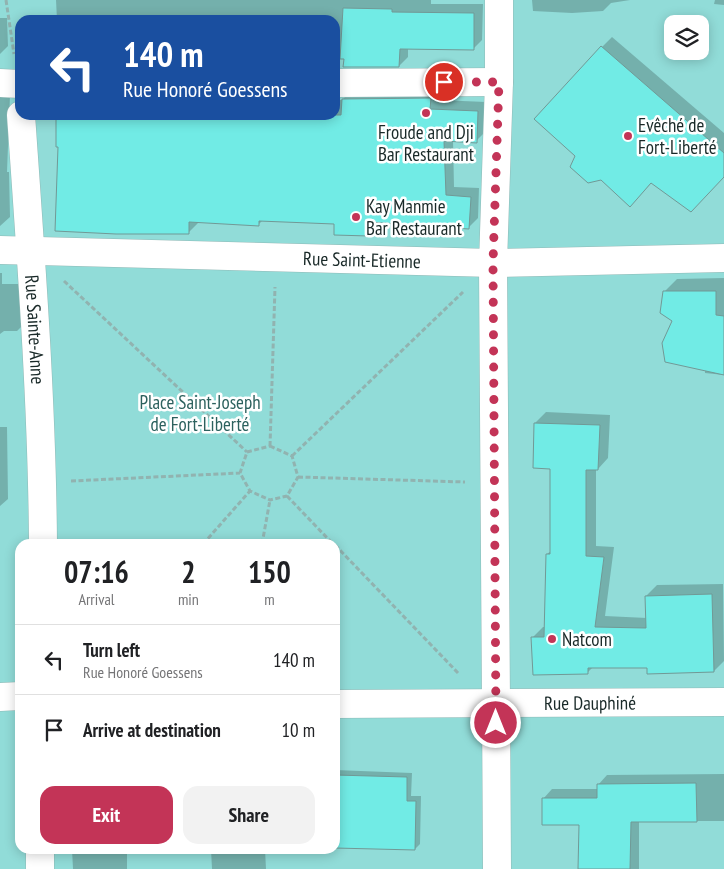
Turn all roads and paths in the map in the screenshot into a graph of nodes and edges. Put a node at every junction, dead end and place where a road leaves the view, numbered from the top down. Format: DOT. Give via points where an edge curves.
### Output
graph roads {
  1 [pos="6,0"];
  2 [pos="499,0"];
  3 [pos="340,82"];
  4 [pos="499,82"];
  5 [pos="15,88"];
  6 [pos="21,120"];
  7 [pos="0,250"];
  8 [pos="31,250"];
  9 [pos="276,258"];
  10 [pos="724,258"];
  11 [pos="493,263"];
  12 [pos="270,446"];
  13 [pos="247,452"];
  14 [pos="292,456"];
  15 [pos="240,473"];
  16 [pos="298,477"];
  17 [pos="43,482"];
  18 [pos="468,482"];
  19 [pos="250,491"];
  20 [pos="287,496"];
  21 [pos="270,500"];
  22 [pos="43,539"];
  23 [pos="207,539"];
  24 [pos="263,539"];
  25 [pos="328,539"];
  26 [pos="340,551"];
  27 [pos="15,696"];
  28 [pos="0,697"];
  29 [pos="724,702"];
  30 [pos="340,704"];
  31 [pos="496,704"];
  32 [pos="40,854"];
  33 [pos="40,869"];
  34 [pos="497,869"];
  1 -- 5 [label="path"];
  2 -- 4 [label="street"];
  3 -- 4 [label="street"];
  4 -- 11 [label="street"];
  6 -- 8 [label="street, Rue Sainte-Anne"];
  7 -- 8 [label="street, Rue Saint-Etienne"];
  8 -- 9 [label="street, Rue Saint-Etienne"];
  8 -- 13 [label="path"];
  8 -- 17 [label="street, Rue Sainte-Anne"];
  9 -- 11 [label="street, Rue Saint-Etienne"];
  9 -- 12 [label="path"];
  10 -- 11 [label="street, Rue Saint-Etienne"];
  11 -- 14 [label="path"];
  11 -- 31 [label="street"];
  12 -- 13 [label="path"];
  12 -- 14 [label="path"];
  13 -- 15 [label="path"];
  14 -- 16 [label="path"];
  15 -- 17 [label="path"];
  15 -- 19 [label="path"];
  16 -- 18 [label="path"];
  16 -- 20 [label="path"];
  17 -- 22 [label="street, Rue Sainte-Anne"];
  19 -- 21 [label="path"];
  19 -- 23 [label="path"];
  20 -- 21 [label="path"];
  20 -- 25 [label="path"];
  21 -- 24 [label="path"];
  26 -- 31 [label="path" via="459,674"];
  27 -- 28 [label="street"];
  29 -- 31 [label="street, Rue Dauphiné"];
  30 -- 31 [label="street, Rue Dauphiné"];
  31 -- 34 [label="street"];
  32 -- 33 [label="street"];
}
